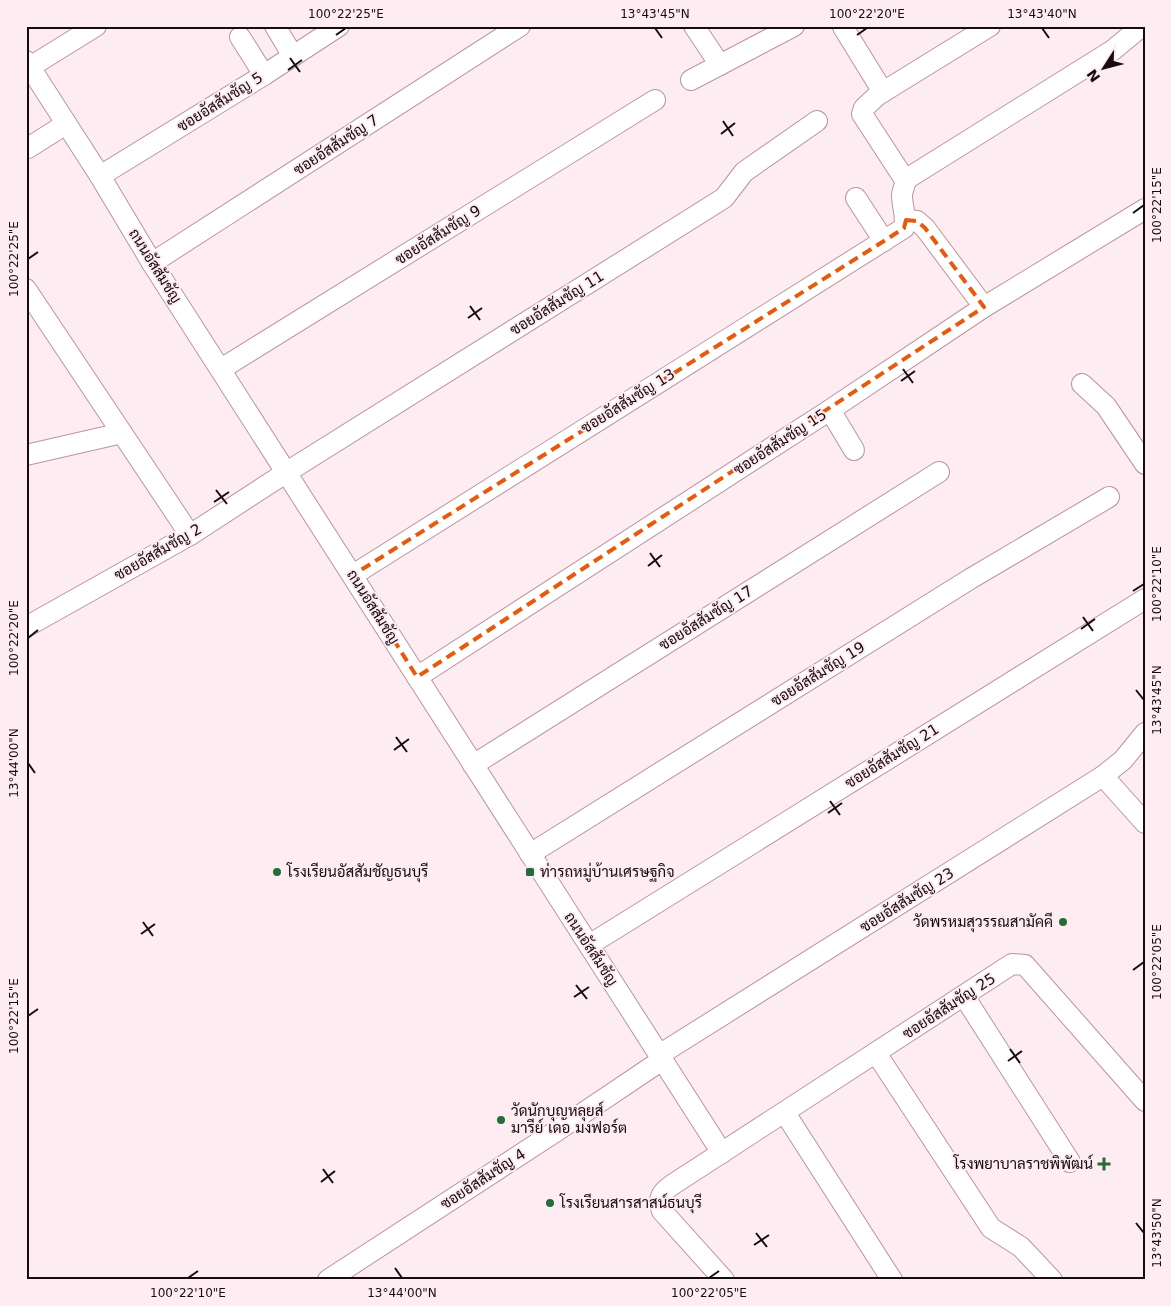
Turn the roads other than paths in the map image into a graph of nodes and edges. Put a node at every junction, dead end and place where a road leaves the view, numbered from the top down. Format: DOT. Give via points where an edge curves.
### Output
graph roads {
  1 [pos="96,26"];
  2 [pos="275,26"];
  3 [pos="339,26"];
  4 [pos="520,26"];
  5 [pos="694,26"];
  6 [pos="990,26"];
  7 [pos="1142,26"];
  8 [pos="843,27"];
  9 [pos="787,28"];
  10 [pos="240,38"];
  11 [pos="293,56"];
  12 [pos="28,64"];
  13 [pos="720,65"];
  14 [pos="264,75"];
  15 [pos="691,80"];
  16 [pos="883,92"];
  17 [pos="655,100"];
  18 [pos="817,121"];
  19 [pos="66,124"];
  20 [pos="28,148"];
  21 [pos="100,176"];
  22 [pos="905,180"];
  23 [pos="856,198"];
  24 [pos="1145,209"];
  25 [pos="905,224"];
  26 [pos="884,241"];
  27 [pos="152,263"];
  28 [pos="28,295"];
  29 [pos="984,307"];
  30 [pos="221,369"];
  31 [pos="1082,384"];
  32 [pos="830,410"];
  33 [pos="122,434"];
  34 [pos="854,450"];
  35 [pos="26,456"];
  36 [pos="1145,464"];
  37 [pos="287,472"];
  38 [pos="939,472"];
  39 [pos="1109,497"];
  40 [pos="190,535"];
  41 [pos="353,575"];
  42 [pos="1145,599"];
  43 [pos="26,627"];
  44 [pos="417,677"];
  45 [pos="1145,733"];
  46 [pos="473,764"];
  47 [pos="1103,776"];
  48 [pos="1145,824"];
  49 [pos="530,854"];
  50 [pos="588,945"];
  51 [pos="964,996"];
  52 [pos="876,1053"];
  53 [pos="660,1058"];
  54 [pos="1145,1101"];
  55 [pos="784,1113"];
  56 [pos="722,1153"];
  57 [pos="1070,1162"];
  58 [pos="328,1280"];
  59 [pos="724,1280"];
  60 [pos="892,1280"];
  61 [pos="1052,1280"];
  1 -- 12 [label="street"];
  2 -- 11 [label="street"];
  3 -- 11 [label="street, ซอยอัสสัมชัญ 5"];
  4 -- 27 [label="street, ซอยอัสสัมชัญ 7"];
  5 -- 13 [label="street"];
  6 -- 16 [label="street"];
  7 -- 22 [label="street" via="1113,50"];
  8 -- 16 [label="street"];
  9 -- 13 [label="street"];
  10 -- 14 [label="street"];
  11 -- 14 [label="street, ซอยอัสสัมชัญ 5"];
  12 -- 19 [label="street, ถนนอัสสัมชัญ"];
  13 -- 15 [label="street"];
  14 -- 21 [label="street, ซอยอัสสัมชัญ 5"];
  16 -- 22 [label="street" via="869,102 862,114"];
  17 -- 30 [label="street, ซอยอัสสัมชัญ 9"];
  18 -- 37 [label="street, ซอยอัสสัมชัญ 11" via="744,172 724,198"];
  19 -- 20 [label="street"];
  19 -- 21 [label="street, ถนนอัสสัมชัญ"];
  21 -- 27 [label="street, ถนนอัสสัมชัญ"];
  22 -- 25 [label="street" via="902,193"];
  23 -- 26 [label="street"];
  24 -- 29 [label="street, ซอยอัสสัมชัญ 15"];
  25 -- 26 [label="street, ซอยอัสสัมชัญ 13"];
  25 -- 29 [label="street" via="917,222 925,228"];
  26 -- 41 [label="street, ซอยอัสสัมชัญ 13"];
  27 -- 30 [label="street, ถนนอัสสัมชัญ"];
  28 -- 33 [label="street"];
  29 -- 32 [label="street, ซอยอัสสัมชัญ 15"];
  30 -- 37 [label="street, ถนนอัสสัมชัญ"];
  31 -- 36 [label="street" via="1106,406"];
  32 -- 34 [label="street"];
  32 -- 44 [label="street, ซอยอัสสัมชัญ 15"];
  33 -- 35 [label="street"];
  33 -- 40 [label="street"];
  37 -- 40 [label="street, ซอยอัสสัมชัญ 2"];
  37 -- 41 [label="street, ถนนอัสสัมชัญ"];
  38 -- 46 [label="street, ซอยอัสสัมชัญ 17"];
  39 -- 49 [label="street, ซอยอัสสัมชัญ 19" via="970,579"];
  40 -- 43 [label="street, ซอยอัสสัมชัญ 2"];
  41 -- 44 [label="street, ถนนอัสสัมชัญ"];
  42 -- 50 [label="street, ซอยอัสสัมชัญ 21"];
  44 -- 46 [label="street, ถนนอัสสัมชัญ"];
  45 -- 47 [label="street, ซอยอัสสัมชัญ 23" via="1123,760"];
  46 -- 49 [label="street, ถนนอัสสัมชัญ"];
  47 -- 48 [label="street"];
  47 -- 53 [label="street, ซอยอัสสัมชัญ 23"];
  49 -- 50 [label="street, ถนนอัสสัมชัญ"];
  50 -- 53 [label="street, ถนนอัสสัมชัญ"];
  51 -- 52 [label="street, ซอยอัสสัมชัญ 25"];
  51 -- 54 [label="street, ซอยอัสสัมชัญ 25" via="1012,964 1026,966"];
  51 -- 57 [label="street"];
  52 -- 55 [label="street, ซอยอัสสัมชัญ 25"];
  52 -- 61 [label="street" via="991,1228 1021,1247"];
  53 -- 56 [label="street, ถนนอัสสัมชัญ"];
  53 -- 58 [label="street, ซอยอัสสัมชัญ 4" via="555,1132"];
  55 -- 56 [label="street, ซอยอัสสัมชัญ 25"];
  55 -- 60 [label="street"];
  56 -- 59 [label="street, ซอยอัสสัมชัญ 25" via="666,1190 660,1195 659,1204"];
}
